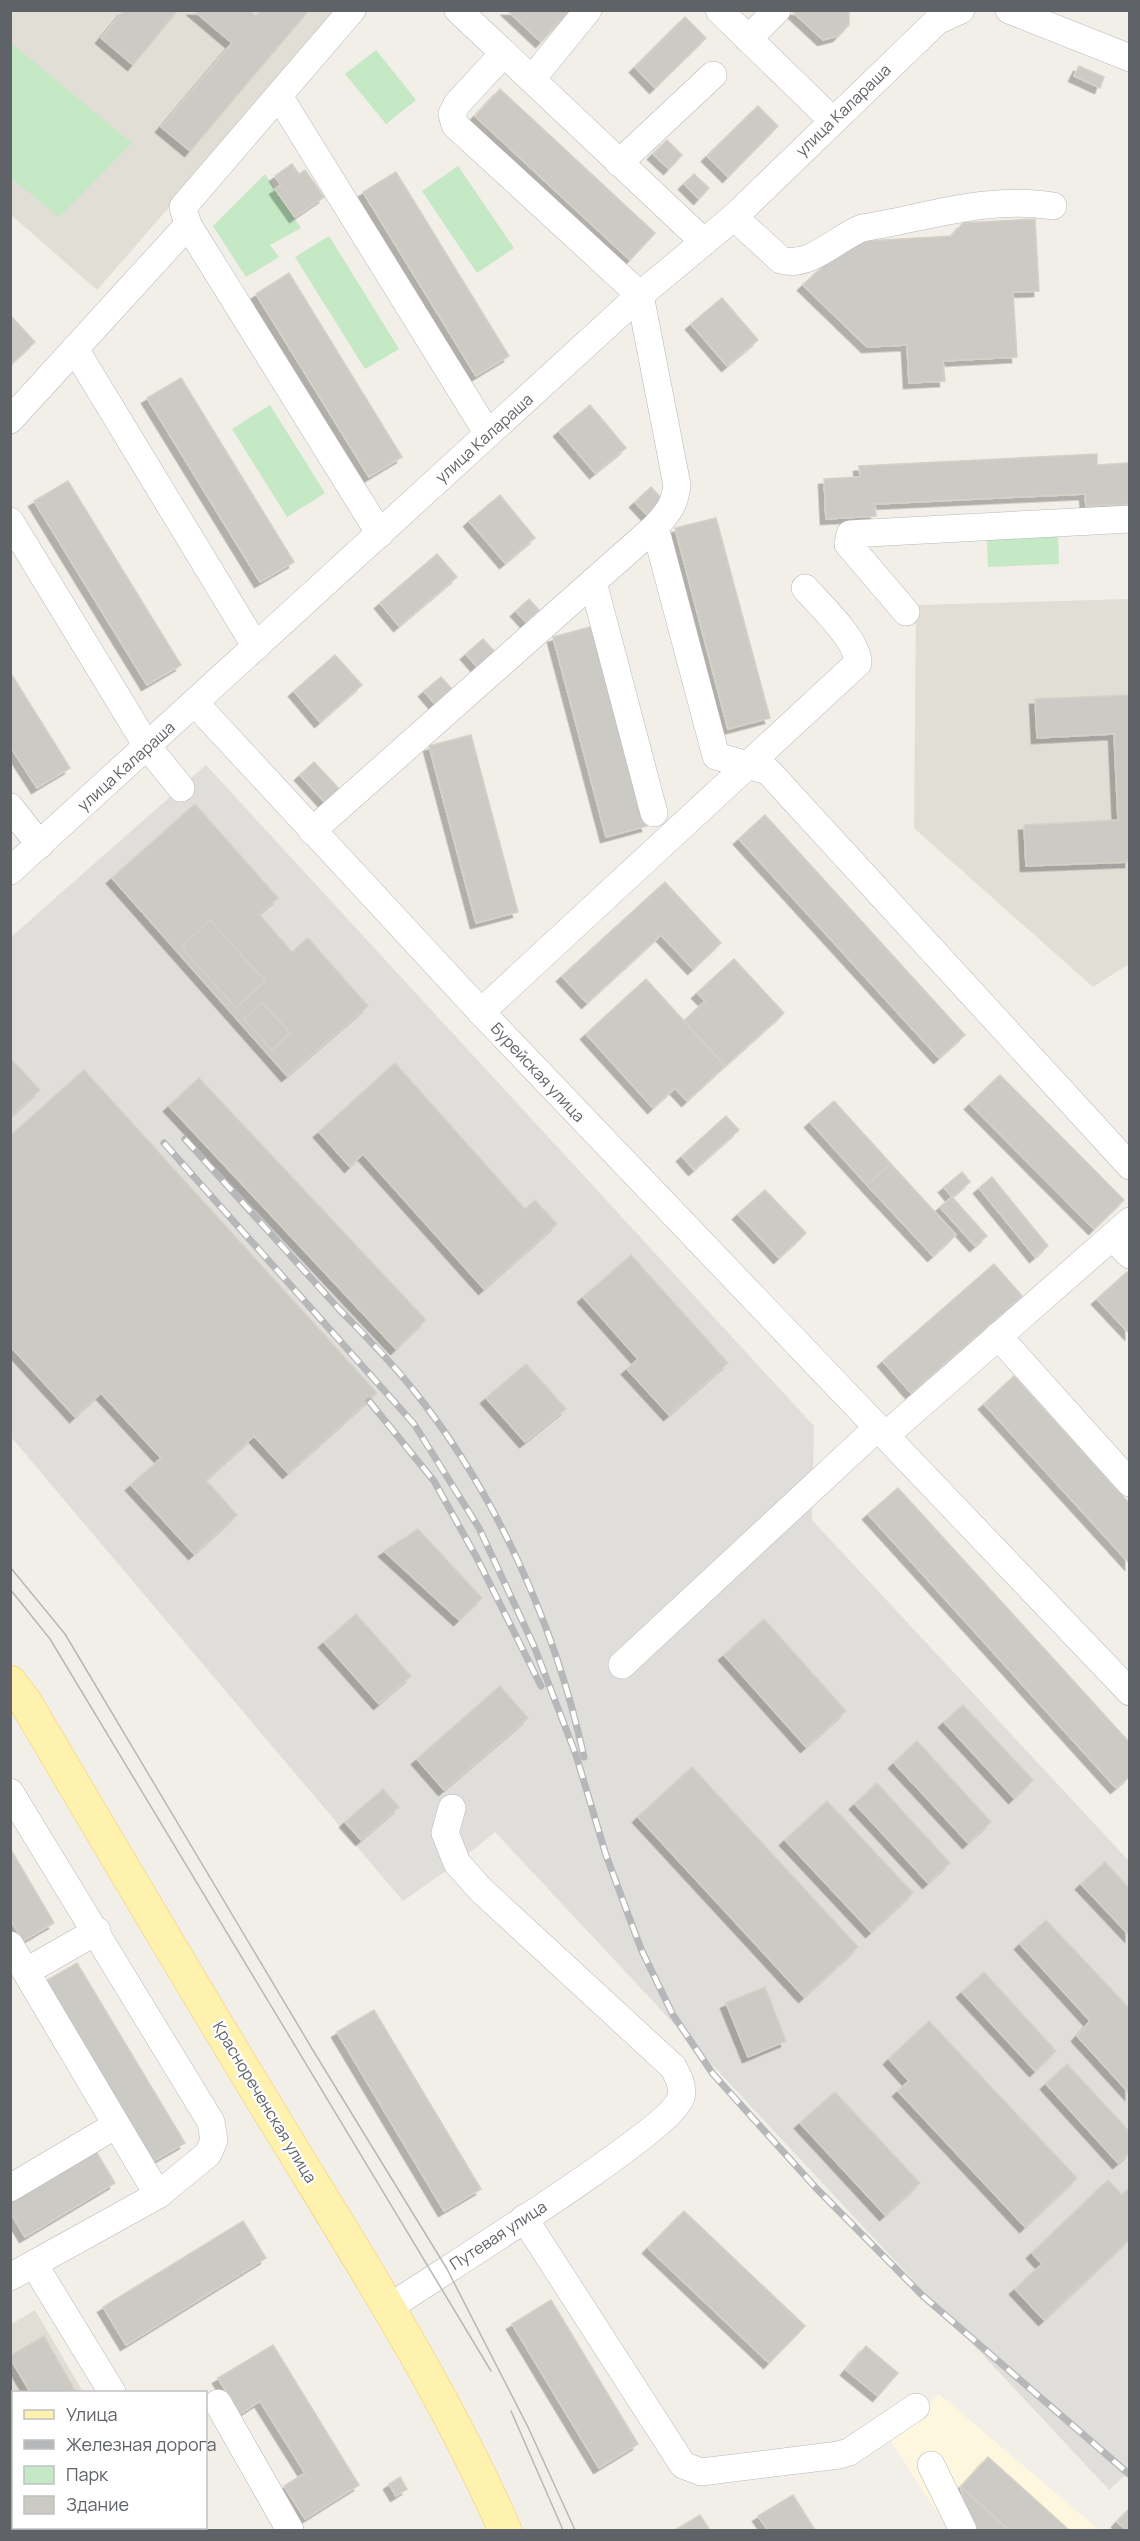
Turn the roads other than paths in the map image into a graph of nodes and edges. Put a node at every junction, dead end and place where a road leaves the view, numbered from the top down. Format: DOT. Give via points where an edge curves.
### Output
graph roads {
  1 [pos="352,10"];
  2 [pos="458,10"];
  3 [pos="588,10"];
  4 [pos="719,10"];
  5 [pos="777,10"];
  6 [pos="961,10"];
  7 [pos="1019,12"];
  8 [pos="748,39"];
  9 [pos="504,53"];
  10 [pos="1130,58"];
  11 [pos="713,75"];
  12 [pos="532,80"];
  13 [pos="279,96"];
  14 [pos="832,120"];
  15 [pos="620,163"];
  16 [pos="1053,206"];
  17 [pos="734,217"];
  18 [pos="188,225"];
  19 [pos="704,242"];
  20 [pos="640,295"];
  21 [pos="75,350"];
  22 [pos="10,420"];
  23 [pos="488,434"];
  24 [pos="1130,519"];
  25 [pos="10,521"];
  26 [pos="655,527"];
  27 [pos="380,534"];
  28 [pos="593,582"];
  29 [pos="805,588"];
  30 [pos="906,612"];
  31 [pos="255,647"];
  32 [pos="195,703"];
  33 [pos="147,746"];
  34 [pos="748,765"];
  35 [pos="181,788"];
  36 [pos="10,807"];
  37 [pos="654,813"];
  38 [pos="312,831"];
  39 [pos="40,845"];
  40 [pos="10,871"];
  41 [pos="481,1012"];
  42 [pos="1130,1166"];
  43 [pos="1125,1236"];
  44 [pos="998,1336"];
  45 [pos="881,1432"];
  46 [pos="1130,1483"];
  47 [pos="622,1665"];
  48 [pos="10,1682"];
  49 [pos="1130,1692"];
  50 [pos="10,1792"];
  51 [pos="452,1808"];
  52 [pos="97,1931"];
  53 [pos="10,1945"];
  54 [pos="27,1971"];
  55 [pos="116,2125"];
  56 [pos="10,2188"];
  57 [pos="158,2195"];
  58 [pos="524,2218"];
  59 [pos="19,2267"];
  60 [pos="390,2307"];
  61 [pos="111,2391"];
  62 [pos="218,2403"];
  63 [pos="916,2407"];
  64 [pos="931,2465"];
  65 [pos="290,2530"];
  66 [pos="505,2530"];
  67 [pos="963,2530"];
  1 -- 13 [label="street"];
  2 -- 9 [label="street"];
  3 -- 12 [label="street"];
  4 -- 8 [label="street"];
  5 -- 8 [label="street"];
  6 -- 14 [label="street, улица Калараша" via="937,21"];
  7 -- 10 [label="street"];
  8 -- 14 [label="street"];
  9 -- 12 [label="street"];
  9 -- 20 [label="street" via="457,104 452,114 455,125"];
  11 -- 15 [label="street"];
  12 -- 15 [label="street"];
  13 -- 18 [label="street" via="183,207"];
  13 -- 23 [label="street"];
  14 -- 17 [label="street, улица Калараша"];
  15 -- 19 [label="street"];
  16 -- 17 [label="street" via="1000,202 862,228 791,264 781,261"];
  17 -- 19 [label="street, улица Калараша"];
  18 -- 21 [label="street"];
  18 -- 27 [label="street"];
  19 -- 20 [label="street, улица Калараша"];
  20 -- 23 [label="street, улица Калараша"];
  20 -- 26 [label="street" via="677,485 672,509"];
  21 -- 22 [label="street"];
  21 -- 31 [label="street"];
  23 -- 27 [label="street, улица Калараша"];
  24 -- 30 [label="street" via="850,534 848,544"];
  25 -- 33 [label="street"];
  26 -- 28 [label="street"];
  26 -- 34 [label="street" via="716,756"];
  27 -- 31 [label="street, улица Калараша"];
  28 -- 37 [label="street"];
  28 -- 38 [label="street"];
  29 -- 34 [label="street" via="852,642 858,663"];
  31 -- 32 [label="street, улица Калараша"];
  32 -- 33 [label="street, улица Калараша"];
  32 -- 38 [label="street, Бурейская улица"];
  33 -- 35 [label="street"];
  33 -- 39 [label="street, улица Калараша"];
  34 -- 41 [label="street"];
  34 -- 42 [label="street" via="768,771"];
  36 -- 39 [label="street"];
  38 -- 41 [label="street, Бурейская улица"];
  39 -- 40 [label="street, улица Калараша"];
  41 -- 45 [label="street, Бурейская улица"];
  43 -- 44 [label="street"];
  44 -- 45 [label="street"];
  44 -- 46 [label="street"];
  45 -- 47 [label="street"];
  45 -- 49 [label="street, Бурейская улица"];
  48 -- 60 [label="main road, Краснореченская улица"];
  50 -- 52 [label="street"];
  51 -- 58 [label="street, Путевая улица" via="445,1833 458,1863 673,2067 681,2085 681,2098 672,2112 606,2164"];
  52 -- 54 [label="street"];
  52 -- 57 [label="street" via="211,2122 214,2140 208,2154"];
  53 -- 54 [label="street"];
  54 -- 55 [label="street"];
  55 -- 56 [label="street"];
  55 -- 57 [label="street"];
  57 -- 59 [label="street"];
  58 -- 60 [label="street, Путевая улица"];
  58 -- 63 [label="street" via="683,2465 693,2470 839,2456"];
  59 -- 61 [label="street"];
  60 -- 66 [label="main road, Краснореченская улица" via="446,2406"];
  62 -- 65 [label="street"];
  64 -- 67 [label="street"];
}
